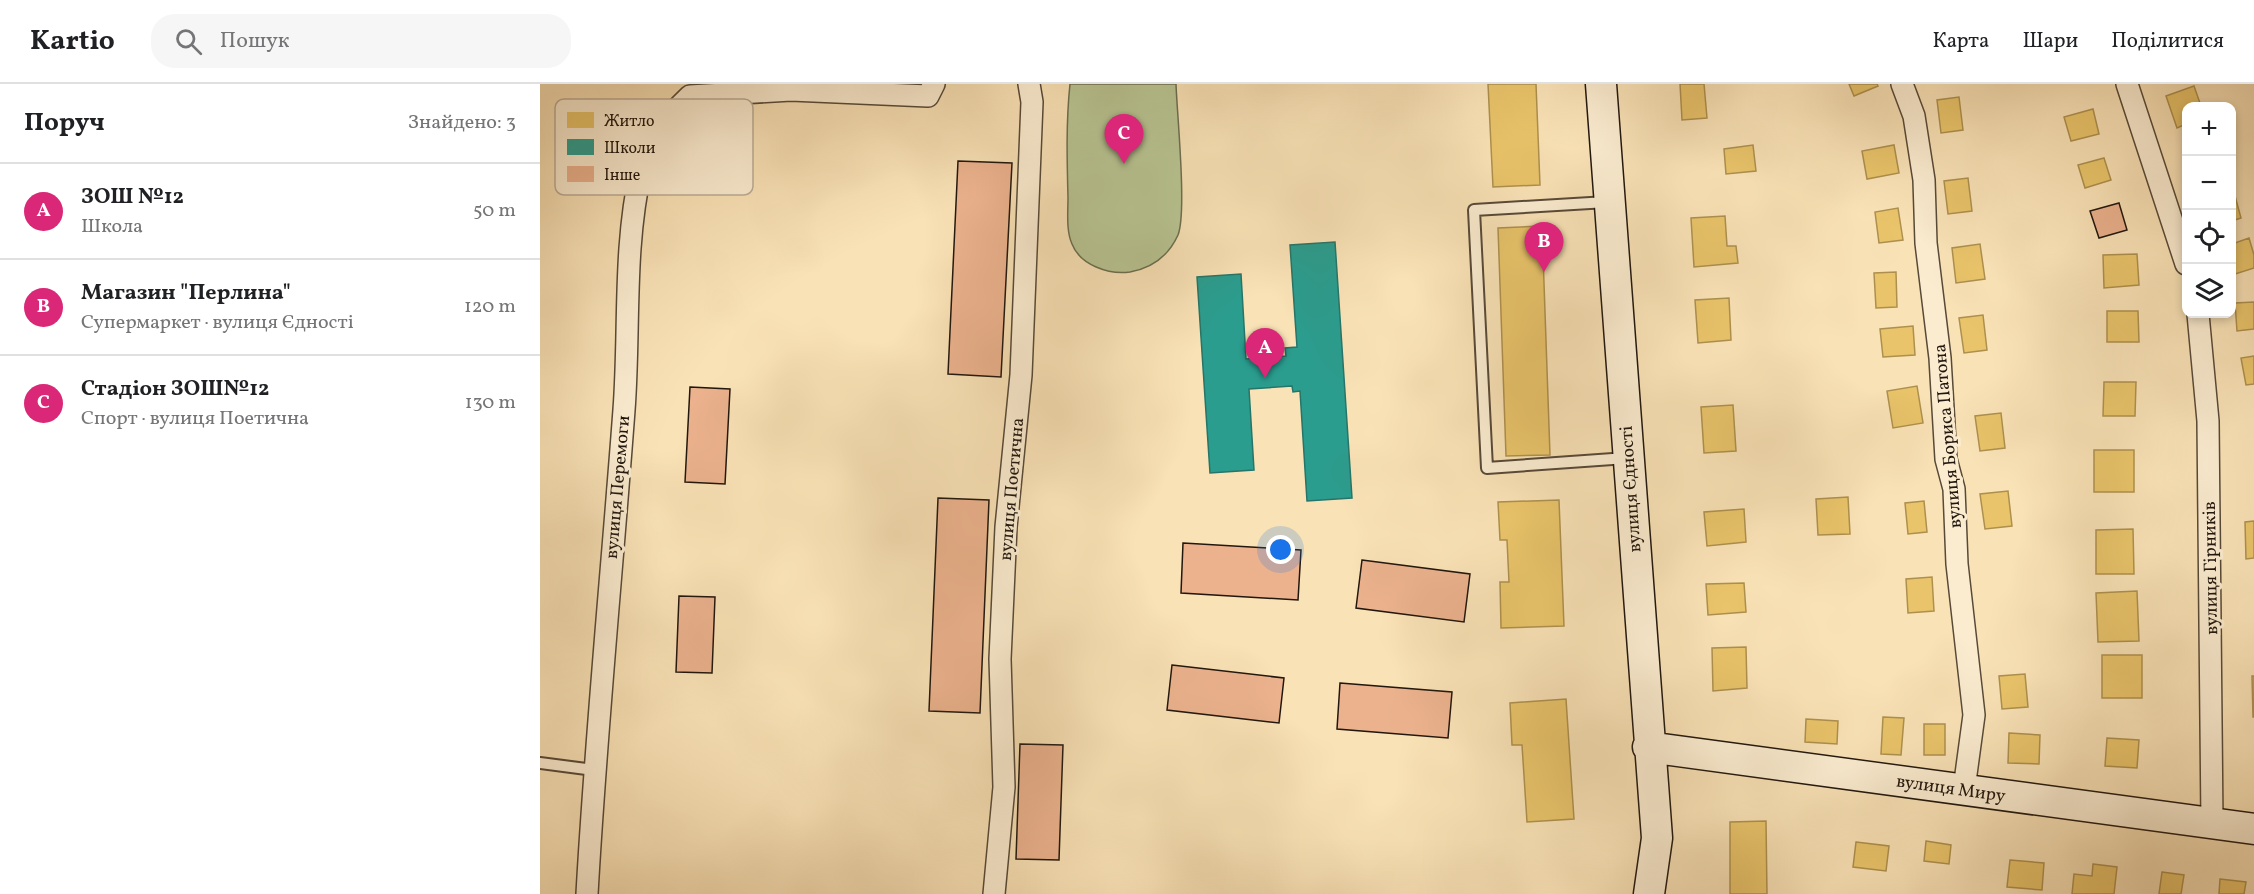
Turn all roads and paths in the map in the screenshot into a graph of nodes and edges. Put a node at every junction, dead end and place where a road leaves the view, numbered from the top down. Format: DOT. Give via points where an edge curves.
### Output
graph roads {
  1 [pos="934,84"];
  2 [pos="1029,84"];
  3 [pos="1601,84"];
  4 [pos="1902,84"];
  5 [pos="2127,84"];
  6 [pos="687,99"];
  7 [pos="638,195"];
  8 [pos="1611,202"];
  9 [pos="2182,249"];
  10 [pos="2198,318"];
  11 [pos="1628,458"];
  12 [pos="1648,747"];
  13 [pos="540,763"];
  14 [pos="594,770"];
  15 [pos="1964,789"];
  16 [pos="2212,823"];
  17 [pos="2254,829"];
  18 [pos="587,894"];
  19 [pos="994,894"];
  20 [pos="1649,894"];
  1 -- 6 [label="street, вулиця Перемоги" via="928,96 790,90"];
  2 -- 19 [label="street, вулиця Поетична" via="1032,102 1021,375 1006,527 1000,659 1004,787"];
  3 -- 8 [label="street, вулиця Єдності"];
  4 -- 15 [label="street, вулиця Бориса Патона" via="1914,116 1924,180 1946,459 1954,489 1957,564 1974,715"];
  5 -- 9 [label="street"];
  7 -- 14 [label="street, вулиця Перемоги" via="631,235 624,408"];
  8 -- 11 [label="street, вулиця Єдності"];
  8 -- 11 [label="lane" via="1474,210 1486,468"];
  10 -- 16 [label="street, вулиця Гірників" via="2208,421"];
  11 -- 12 [label="street, вулиця Єдності"];
  12 -- 15 [label="street, вулиця Миру"];
  12 -- 20 [label="street, вулиця Єдності" via="1657,838"];
  13 -- 14 [label="lane"];
  14 -- 18 [label="street, вулиця Перемоги"];
  15 -- 16 [label="street, вулиця Миру"];
  16 -- 17 [label="street, вулиця Миру"];
}
